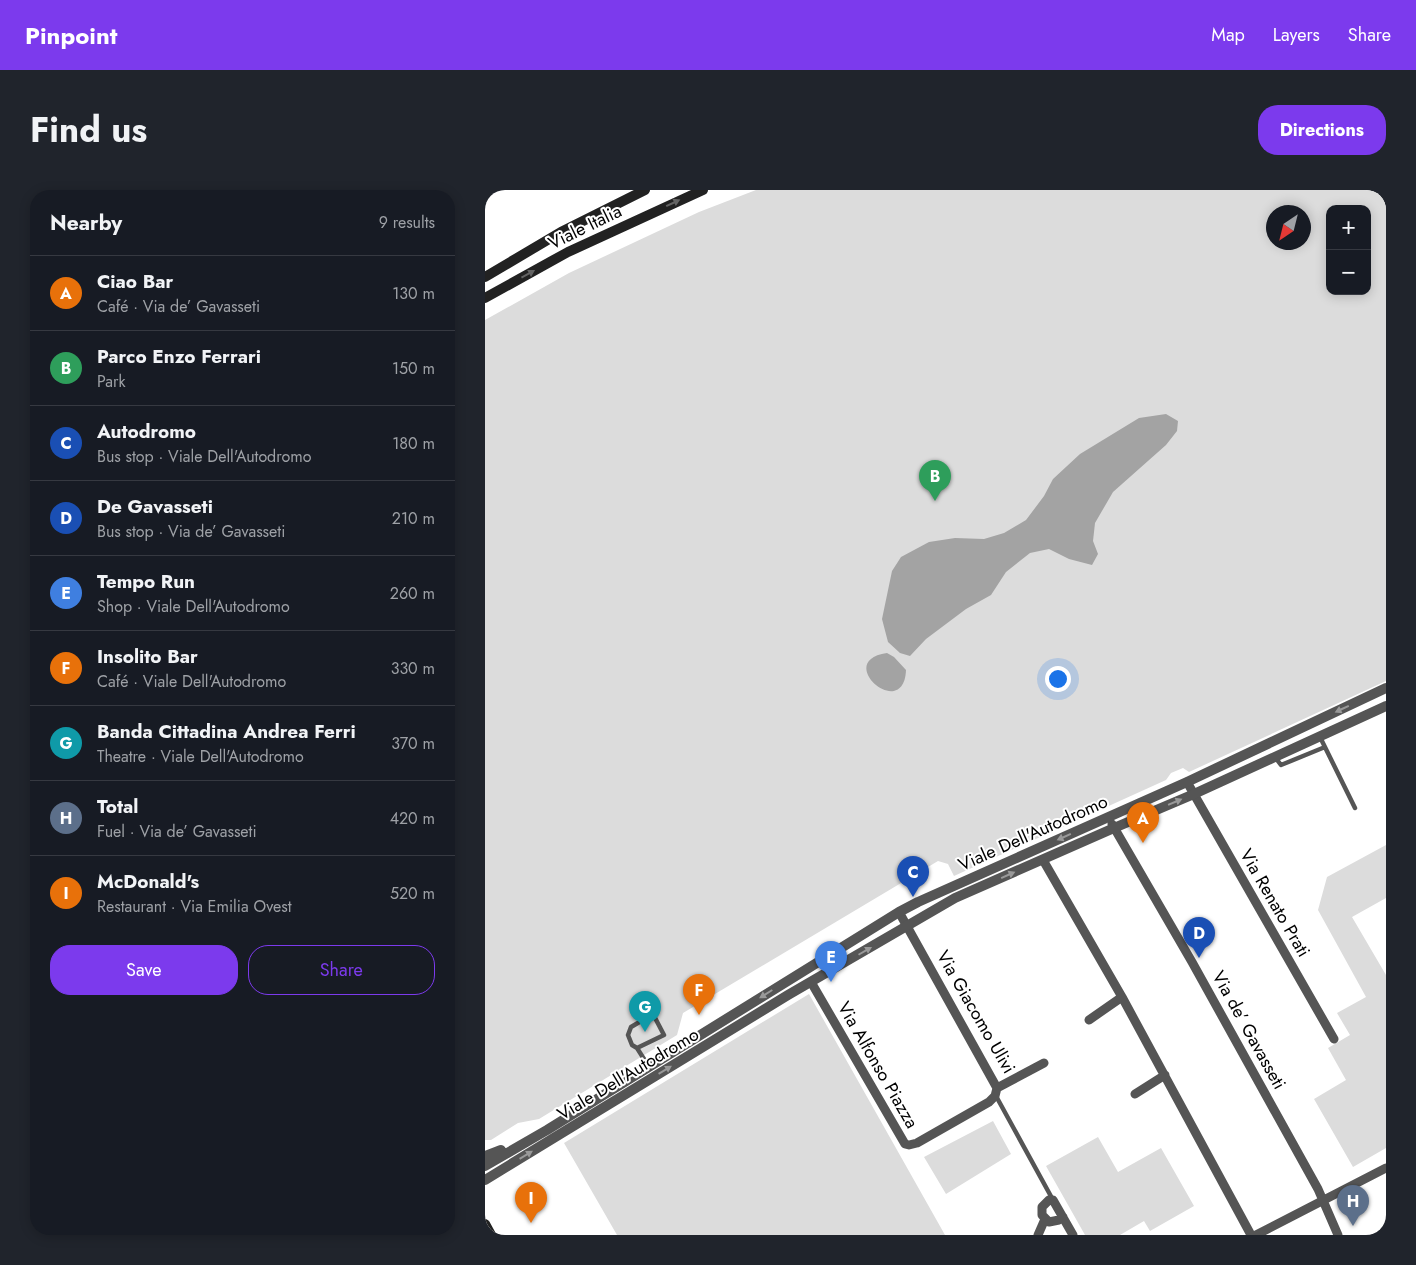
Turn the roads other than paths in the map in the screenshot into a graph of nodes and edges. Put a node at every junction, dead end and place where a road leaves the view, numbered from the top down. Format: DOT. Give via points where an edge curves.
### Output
graph roads {
  1 [pos="645,190"];
  2 [pos="703,190"];
  3 [pos="485,277"];
  4 [pos="485,298"];
  5 [pos="1386,688"];
  6 [pos="1386,706"];
  7 [pos="1320,737"];
  8 [pos="1325,747"];
  9 [pos="1275,757"];
  10 [pos="1187,782"];
  11 [pos="1194,794"];
  12 [pos="1355,808"];
  13 [pos="1109,818"];
  14 [pos="1114,828"];
  15 [pos="1043,860"];
  16 [pos="949,887"];
  17 [pos="955,898"];
  18 [pos="899,912"];
  19 [pos="907,926"];
  20 [pos="811,982"];
  21 [pos="783,984"];
  22 [pos="788,995"];
  23 [pos="1122,997"];
  24 [pos="1089,1020"];
  25 [pos="700,1035"];
  26 [pos="1334,1040"];
  27 [pos="706,1046"];
  28 [pos="637,1048"];
  29 [pos="1044,1063"];
  30 [pos="649,1067"];
  31 [pos="1165,1075"];
  32 [pos="996,1092"];
  33 [pos="1135,1094"];
  34 [pos="540,1133"];
  35 [pos="485,1156"];
  36 [pos="485,1166"];
  37 [pos="1386,1168"];
  38 [pos="485,1180"];
  39 [pos="1053,1200"];
  40 [pos="1323,1200"];
  41 [pos="1063,1216"];
  42 [pos="1045,1219"];
  43 [pos="485,1224"];
  44 [pos="1069,1232"];
  45 [pos="491,1235"];
  46 [pos="1038,1235"];
  47 [pos="1251,1235"];
  48 [pos="1256,1235"];
  49 [pos="1339,1235"];
  1 -- 3 [label="main road, Viale Italia" via="561,232"];
  4 -- 2 [label="main road, Viale Italia, one-way" via="568,252"];
  5 -- 10 [label="street, Viale Dell'Autodromo, one-way"];
  6 -- 7 [label="street, Viale Dell'Autodromo"];
  7 -- 8 [label="lane"];
  7 -- 9 [label="street, Viale Dell'Autodromo"];
  8 -- 9 [label="lane" via="1281,765"];
  8 -- 12 [label="lane"];
  9 -- 11 [label="street, Viale Dell'Autodromo"];
  10 -- 11 [label="street, Via Renato Prati"];
  10 -- 13 [label="street, Viale Dell'Autodromo"];
  14 -- 11 [label="street, Viale Dell'Autodromo, one-way"];
  11 -- 26 [label="street, Via Renato Prati"];
  13 -- 14 [label="street, Via de’ Gavasseti"];
  13 -- 16 [label="street, Viale Dell'Autodromo, one-way"];
  14 -- 15 [label="street, Viale Dell'Autodromo"];
  14 -- 40 [label="street, Via de’ Gavasseti"];
  17 -- 15 [label="street, Viale Dell'Autodromo, one-way"];
  15 -- 23 [label="street"];
  16 -- 17 [label="street"];
  16 -- 18 [label="street, Viale Dell'Autodromo"];
  17 -- 19 [label="street, Viale Dell'Autodromo"];
  18 -- 19 [label="street, Via Giacomo Ulivi"];
  18 -- 21 [label="street, Viale Dell'Autodromo"];
  20 -- 19 [label="street, Viale Dell'Autodromo, one-way"];
  19 -- 32 [label="street, Via Giacomo Ulivi"];
  20 -- 22 [label="street, Viale Dell'Autodromo"];
  20 -- 32 [label="street, Via Alfonso Piazza" via="905,1144 917,1143 989,1102"];
  21 -- 22 [label="street"];
  21 -- 25 [label="street, Viale Dell'Autodromo, one-way"];
  22 -- 27 [label="street, Viale Dell'Autodromo"];
  23 -- 24 [label="street"];
  23 -- 31 [label="street"];
  25 -- 27 [label="street"];
  25 -- 30 [label="street, Viale Dell'Autodromo"];
  38 -- 27 [label="street, Viale Dell'Autodromo, one-way"];
  28 -- 28 [label="lane" via="629,1040 629,1031 653,1014 664,1035"];
  28 -- 30 [label="lane"];
  29 -- 32 [label="street, Via Giacomo Ulivi"];
  30 -- 34 [label="street, Viale Dell'Autodromo"];
  31 -- 33 [label="street"];
  31 -- 47 [label="street"];
  32 -- 39 [label="lane"];
  34 -- 35 [label="street" via="526,1135 499,1152"];
  34 -- 36 [label="street, Viale Dell'Autodromo"];
  37 -- 40 [label="street"];
  39 -- 41 [label="street"];
  39 -- 42 [label="street" via="1042,1206"];
  40 -- 48 [label="street"];
  40 -- 49 [label="street, Via de’ Gavasseti"];
  41 -- 42 [label="street" via="1054,1222"];
  41 -- 44 [label="street"];
  42 -- 46 [label="street"];
  43 -- 45 [label="main road"];
}
